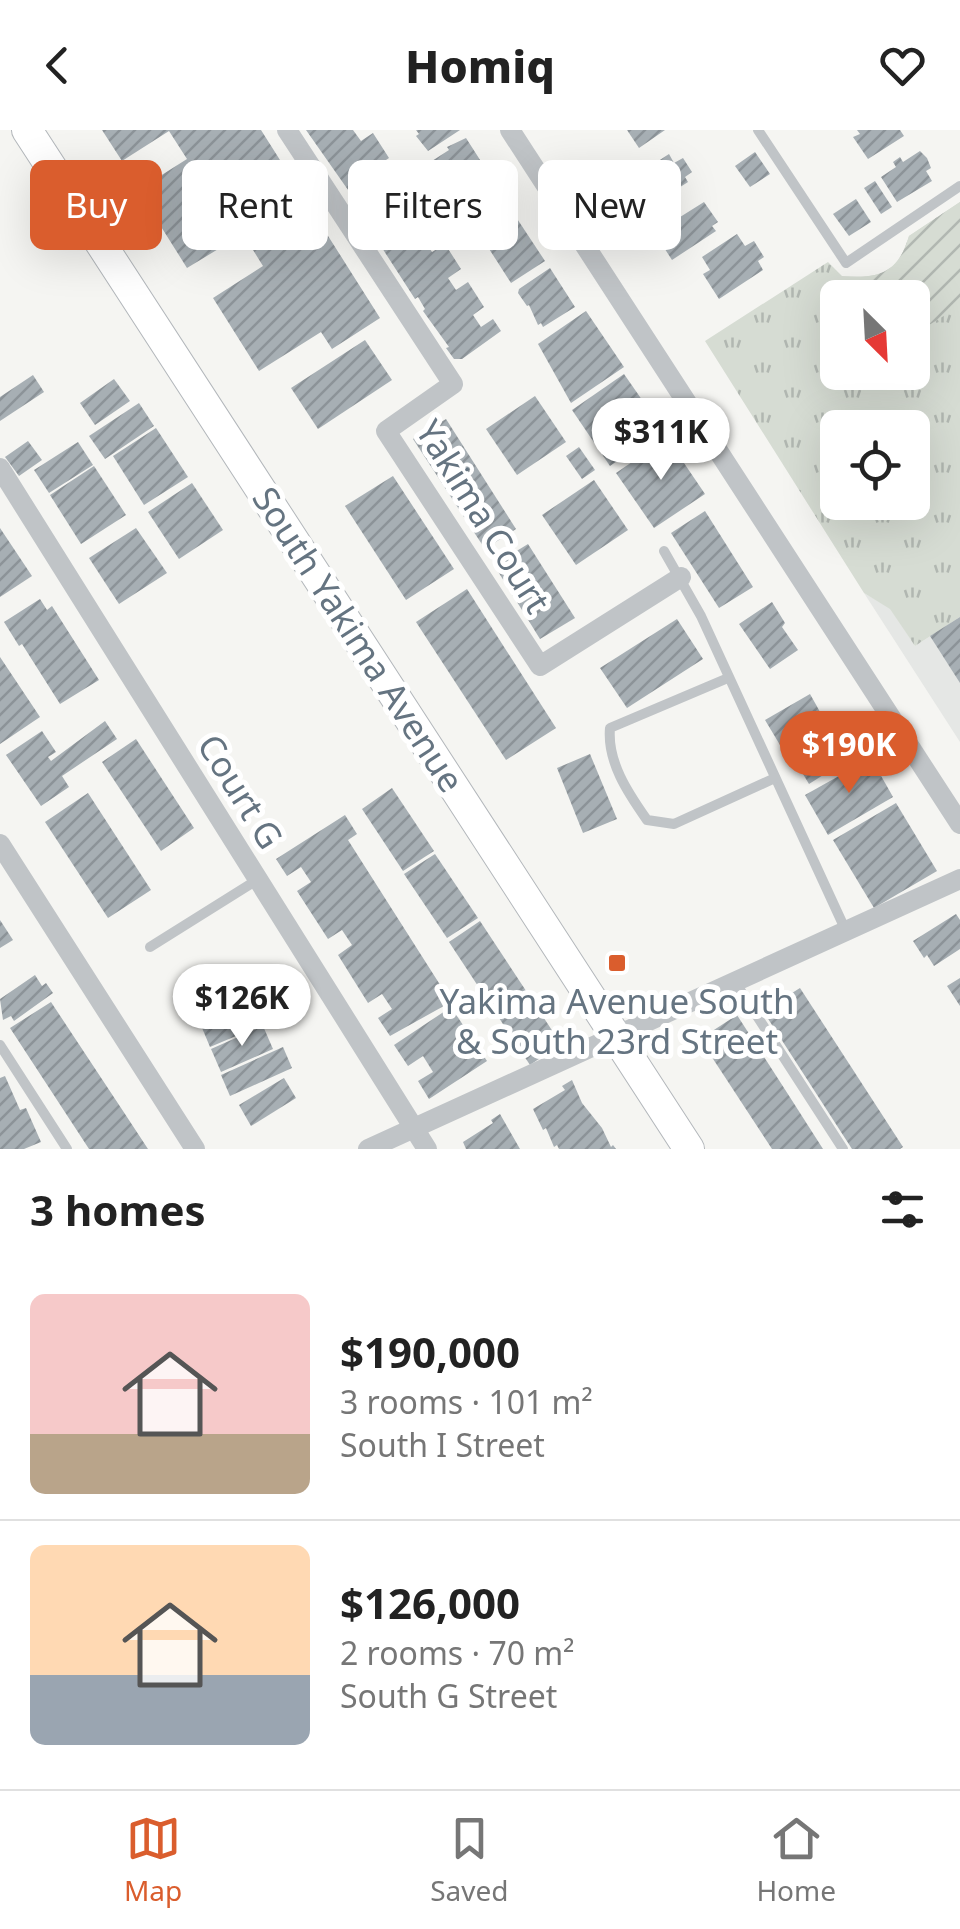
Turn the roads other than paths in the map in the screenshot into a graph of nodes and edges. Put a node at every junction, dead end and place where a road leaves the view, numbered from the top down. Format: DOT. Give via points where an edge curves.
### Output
graph roads {
  1 [pos="27,130"];
  2 [pos="287,130"];
  3 [pos="510,130"];
  4 [pos="758,130"];
  5 [pos="960,186"];
  6 [pos="0,468"];
  7 [pos="664,551"];
  8 [pos="681,578"];
  9 [pos="728,678"];
  10 [pos="775,778"];
  11 [pos="960,824"];
  12 [pos="0,844"];
  13 [pos="960,879"];
  14 [pos="258,880"];
  15 [pos="846,931"];
  16 [pos="150,947"];
  17 [pos="735,982"];
  18 [pos="618,1036"];
  19 [pos="0,1045"];
  20 [pos="414,1128"];
  21 [pos="67,1149"];
  22 [pos="195,1149"];
  23 [pos="368,1149"];
  24 [pos="427,1149"];
  25 [pos="690,1149"];
  26 [pos="843,1149"];
  1 -- 18 [label="main road, South Yakima Avenue"];
  2 -- 8 [label="street, Yakima Court" via="452,384 386,431 540,666"];
  3 -- 11 [label="street"];
  4 -- 5 [label="lane" via="846,263"];
  6 -- 14 [label="street, Court G"];
  7 -- 8 [label="lane"];
  8 -- 9 [label="lane"];
  9 -- 10 [label="lane"];
  9 -- 10 [label="lane" via="610,728 626,790 647,820 674,824"];
  10 -- 15 [label="lane"];
  12 -- 22 [label="street"];
  13 -- 15 [label="street"];
  14 -- 16 [label="lane"];
  14 -- 20 [label="street, Court G"];
  15 -- 17 [label="street"];
  17 -- 18 [label="street"];
  17 -- 26 [label="lane"];
  18 -- 20 [label="street"];
  18 -- 25 [label="main road, South Yakima Avenue"];
  19 -- 21 [label="lane"];
  20 -- 23 [label="street"];
  20 -- 24 [label="street, Court G"];
}
